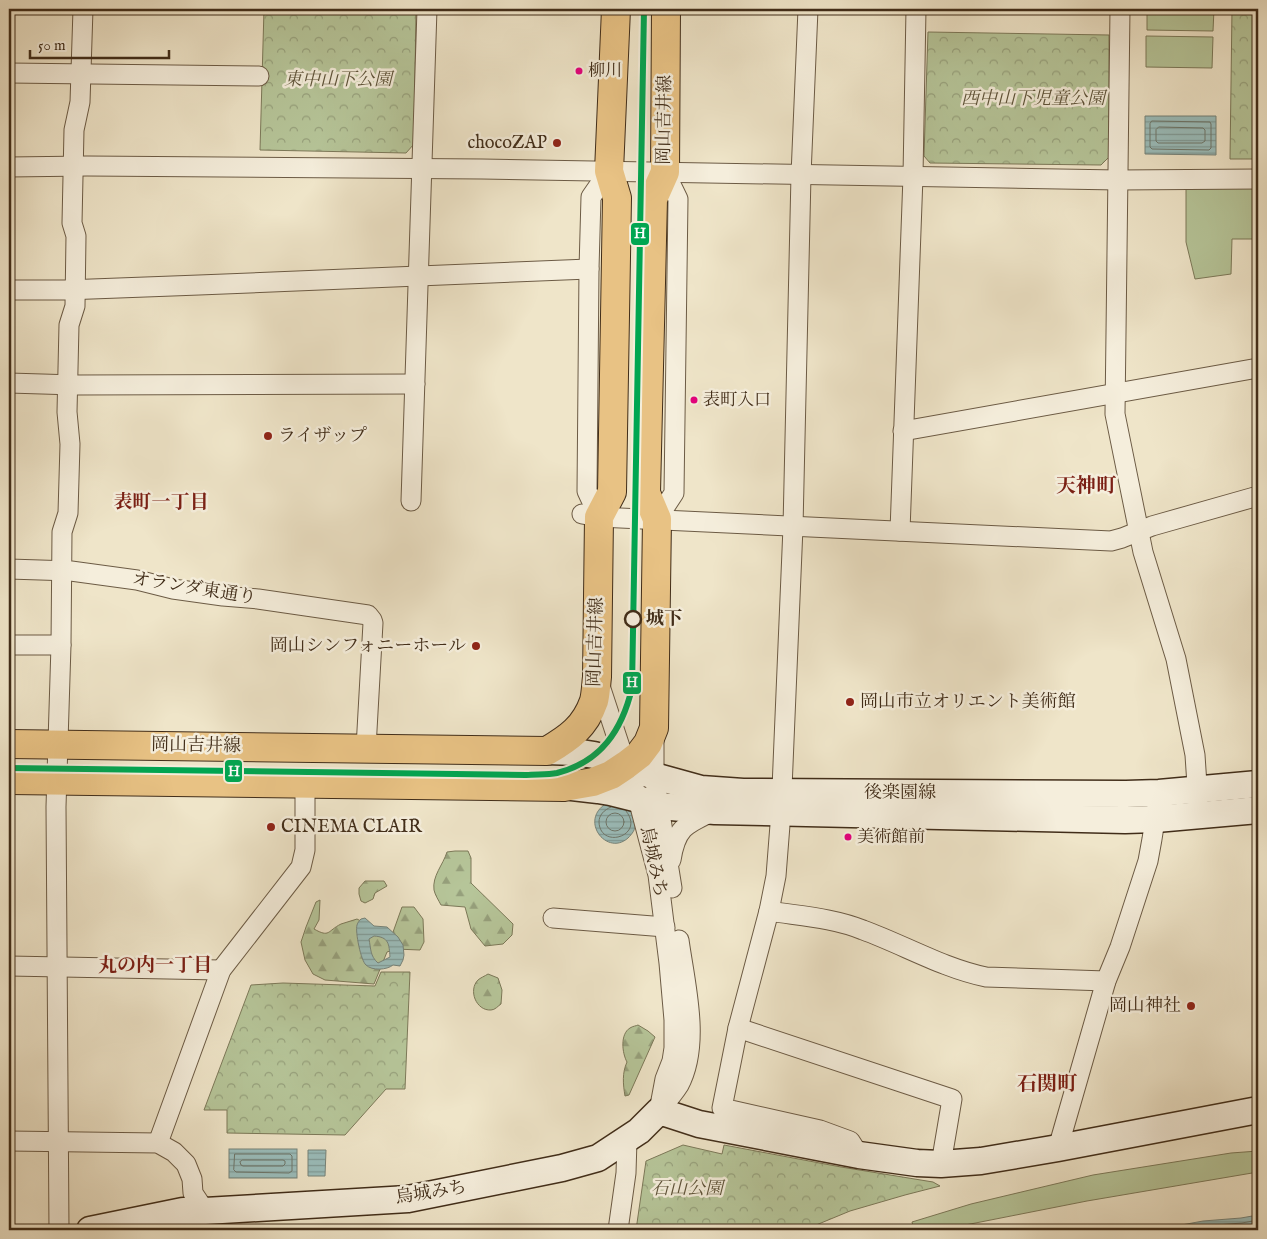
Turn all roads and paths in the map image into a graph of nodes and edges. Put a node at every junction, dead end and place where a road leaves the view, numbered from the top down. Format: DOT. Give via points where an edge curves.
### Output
graph roads {
  1 [pos="82,9"];
  2 [pos="427,9"];
  3 [pos="616,9"];
  4 [pos="666,9"];
  5 [pos="808,9"];
  6 [pos="916,9"];
  7 [pos="1120,9"];
  8 [pos="9,73"];
  9 [pos="81,73"];
  10 [pos="259,76"];
  11 [pos="73,166"];
  12 [pos="9,167"];
  13 [pos="422,169"];
  14 [pos="609,171"];
  15 [pos="664,172"];
  16 [pos="801,175"];
  17 [pos="913,176"];
  18 [pos="1258,179"];
  19 [pos="1118,180"];
  20 [pos="588,269"];
  21 [pos="418,277"];
  22 [pos="9,290"];
  23 [pos="75,290"];
  24 [pos="1258,368"];
  25 [pos="9,383"];
  26 [pos="67,384"];
  27 [pos="415,384"];
  28 [pos="1114,394"];
  29 [pos="903,431"];
  30 [pos="1258,496"];
  31 [pos="411,501"];
  32 [pos="591,515"];
  33 [pos="657,519"];
  34 [pos="793,526"];
  35 [pos="900,531"];
  36 [pos="1139,532"];
  37 [pos="9,568"];
  38 [pos="61,570"];
  39 [pos="9,645"];
  40 [pos="61,646"];
  41 [pos="597,677"];
  42 [pos="654,728"];
  43 [pos="9,744"];
  44 [pos="58,745"];
  45 [pos="366,748"];
  46 [pos="546,751"];
  47 [pos="626,765"];
  48 [pos="654,776"];
  49 [pos="9,780"];
  50 [pos="57,780"];
  51 [pos="305,783"];
  52 [pos="1258,784"];
  53 [pos="564,787"];
  54 [pos="1197,790"];
  55 [pos="1158,793"];
  56 [pos="708,800"];
  57 [pos="781,802"];
  58 [pos="649,803"];
  59 [pos="1258,810"];
  60 [pos="1199,815"];
  61 [pos="1156,819"];
  62 [pos="669,866"];
  63 [pos="768,911"];
  64 [pos="553,918"];
  65 [pos="665,927"];
  66 [pos="9,966"];
  67 [pos="56,968"];
  68 [pos="221,970"];
  69 [pos="1106,981"];
  70 [pos="738,1028"];
  71 [pos="1258,1110"];
  72 [pos="659,1111"];
  73 [pos="627,1140"];
  74 [pos="9,1141"];
  75 [pos="58,1142"];
  76 [pos="158,1144"];
  77 [pos="1058,1148"];
  78 [pos="859,1155"];
  79 [pos="941,1164"];
  80 [pos="209,1221"];
  81 [pos="126,1226"];
  82 [pos="59,1230"];
  83 [pos="90,1230"];
  84 [pos="618,1230"];
  1 -- 9 [label="street"];
  2 -- 13 [label="street"];
  3 -- 14 [label="main road, 岡山吉井線"];
  4 -- 15 [label="main road, 岡山吉井線"];
  5 -- 16 [label="street"];
  6 -- 17 [label="street"];
  7 -- 19 [label="street"];
  8 -- 9 [label="street"];
  9 -- 10 [label="street"];
  9 -- 11 [label="street"];
  11 -- 12 [label="street"];
  11 -- 13 [label="street"];
  11 -- 23 [label="street"];
  13 -- 14 [label="street"];
  13 -- 21 [label="street"];
  14 -- 15 [label="street"];
  14 -- 20 [label="street" via="591,198"];
  14 -- 32 [label="main road, 岡山吉井線" via="617,198 612,492"];
  15 -- 16 [label="street"];
  15 -- 33 [label="main road, 岡山吉井線" via="653,198 646,493"];
  16 -- 17 [label="street"];
  16 -- 34 [label="street"];
  17 -- 19 [label="street"];
  17 -- 29 [label="street"];
  18 -- 19 [label="street"];
  19 -- 28 [label="street"];
  20 -- 21 [label="street"];
  20 -- 32 [label="street" via="586,491"];
  21 -- 23 [label="street"];
  21 -- 27 [label="street"];
  22 -- 23 [label="street"];
  23 -- 26 [label="street" via="75,306 69,325"];
  24 -- 28 [label="street"];
  25 -- 26 [label="street"];
  26 -- 27 [label="street"];
  26 -- 38 [label="street" via="70,444 68,513 62,532"];
  27 -- 31 [label="street"];
  28 -- 29 [label="street"];
  28 -- 36 [label="street" via="1114,414"];
  29 -- 35 [label="street"];
  30 -- 36 [label="street"];
  32 -- 33 [label="street"];
  32 -- 41 [label="main road, 岡山吉井線"];
  33 -- 34 [label="street"];
  33 -- 42 [label="main road, 岡山吉井線"];
  34 -- 35 [label="street"];
  34 -- 57 [label="street"];
  35 -- 36 [label="street" via="1111,540"];
  36 -- 54 [label="street" via="1176,659 1195,755"];
  37 -- 38 [label="street, オランダ東通り"];
  38 -- 40 [label="street"];
  38 -- 45 [label="street, オランダ東通り" via="368,618"];
  39 -- 40 [label="street"];
  40 -- 44 [label="street"];
  41 -- 46 [label="main road, 岡山吉井線" via="594,700 576,732"];
  41 -- 47 [label="street, 烏城みち"];
  42 -- 47 [label="main road, 岡山吉井線" via="639,756"];
  42 -- 48 [label="street, 烏城みち"];
  43 -- 44 [label="main road, 岡山吉井線"];
  44 -- 45 [label="main road, 岡山吉井線"];
  44 -- 50 [label="street"];
  45 -- 46 [label="main road, 岡山吉井線"];
  46 -- 47 [label="main road, 後楽園線" via="594,755"];
  47 -- 48 [label="main road, 後楽園線"];
  47 -- 53 [label="main road, 岡山吉井線" via="593,782"];
  47 -- 58 [label="street, 烏城みち"];
  48 -- 56 [label="main road, 後楽園線"];
  48 -- 58 [label="street, 烏城みち"];
  49 -- 50 [label="main road, 岡山吉井線"];
  50 -- 51 [label="main road, 岡山吉井線"];
  50 -- 67 [label="street"];
  51 -- 53 [label="main road, 岡山吉井線"];
  51 -- 68 [label="street" via="305,850 301,867"];
  52 -- 54 [label="main road, 後楽園線"];
  53 -- 58 [label="main road, 後楽園線" via="598,790"];
  54 -- 55 [label="main road, 後楽園線"];
  54 -- 60 [label="street"];
  55 -- 57 [label="main road, 後楽園線"];
  55 -- 61 [label="street"];
  56 -- 57 [label="main road, 後楽園線" via="743,792"];
  56 -- 58 [label="main road, 後楽園線"];
  56 -- 62 [label="street" via="679,834"];
  57 -- 61 [label="main road, 後楽園線" via="1116,820"];
  57 -- 63 [label="street" via="776,876"];
  58 -- 62 [label="street, 烏城みち"];
  58 -- 65 [label="street, 烏城みち" via="647,831 658,875"];
  59 -- 60 [label="main road, 後楽園線"];
  60 -- 61 [label="main road, 後楽園線"];
  61 -- 69 [label="street" via="1148,861"];
  62 -- 72 [label="street, 烏城みち" via="689,1005 690,1049 678,1085"];
  63 -- 69 [label="street" via="828,920 861,929 976,975"];
  63 -- 70 [label="street"];
  64 -- 65 [label="street"];
  65 -- 72 [label="street, 烏城みち" via="674,1048"];
  66 -- 67 [label="street"];
  67 -- 68 [label="street"];
  67 -- 75 [label="street"];
  68 -- 76 [label="street"];
  69 -- 77 [label="street"];
  70 -- 78 [label="street" via="722,1108 850,1140"];
  70 -- 79 [label="street" via="952,1099"];
  71 -- 77 [label="main road"];
  72 -- 73 [label="main road, 烏城みち"];
  72 -- 78 [label="main road" via="698,1124"];
  73 -- 80 [label="main road, 烏城みち" via="598,1158 562,1168 408,1199"];
  73 -- 84 [label="street"];
  74 -- 75 [label="street"];
  75 -- 76 [label="street"];
  75 -- 82 [label="street"];
  76 -- 80 [label="street" via="174,1152 186,1164 192,1180 192,1193"];
  77 -- 79 [label="main road"];
  78 -- 79 [label="main road"];
  80 -- 81 [label="main road, 烏城みち" via="183,1211"];
  81 -- 83 [label="main road, 烏城みち"];
}
